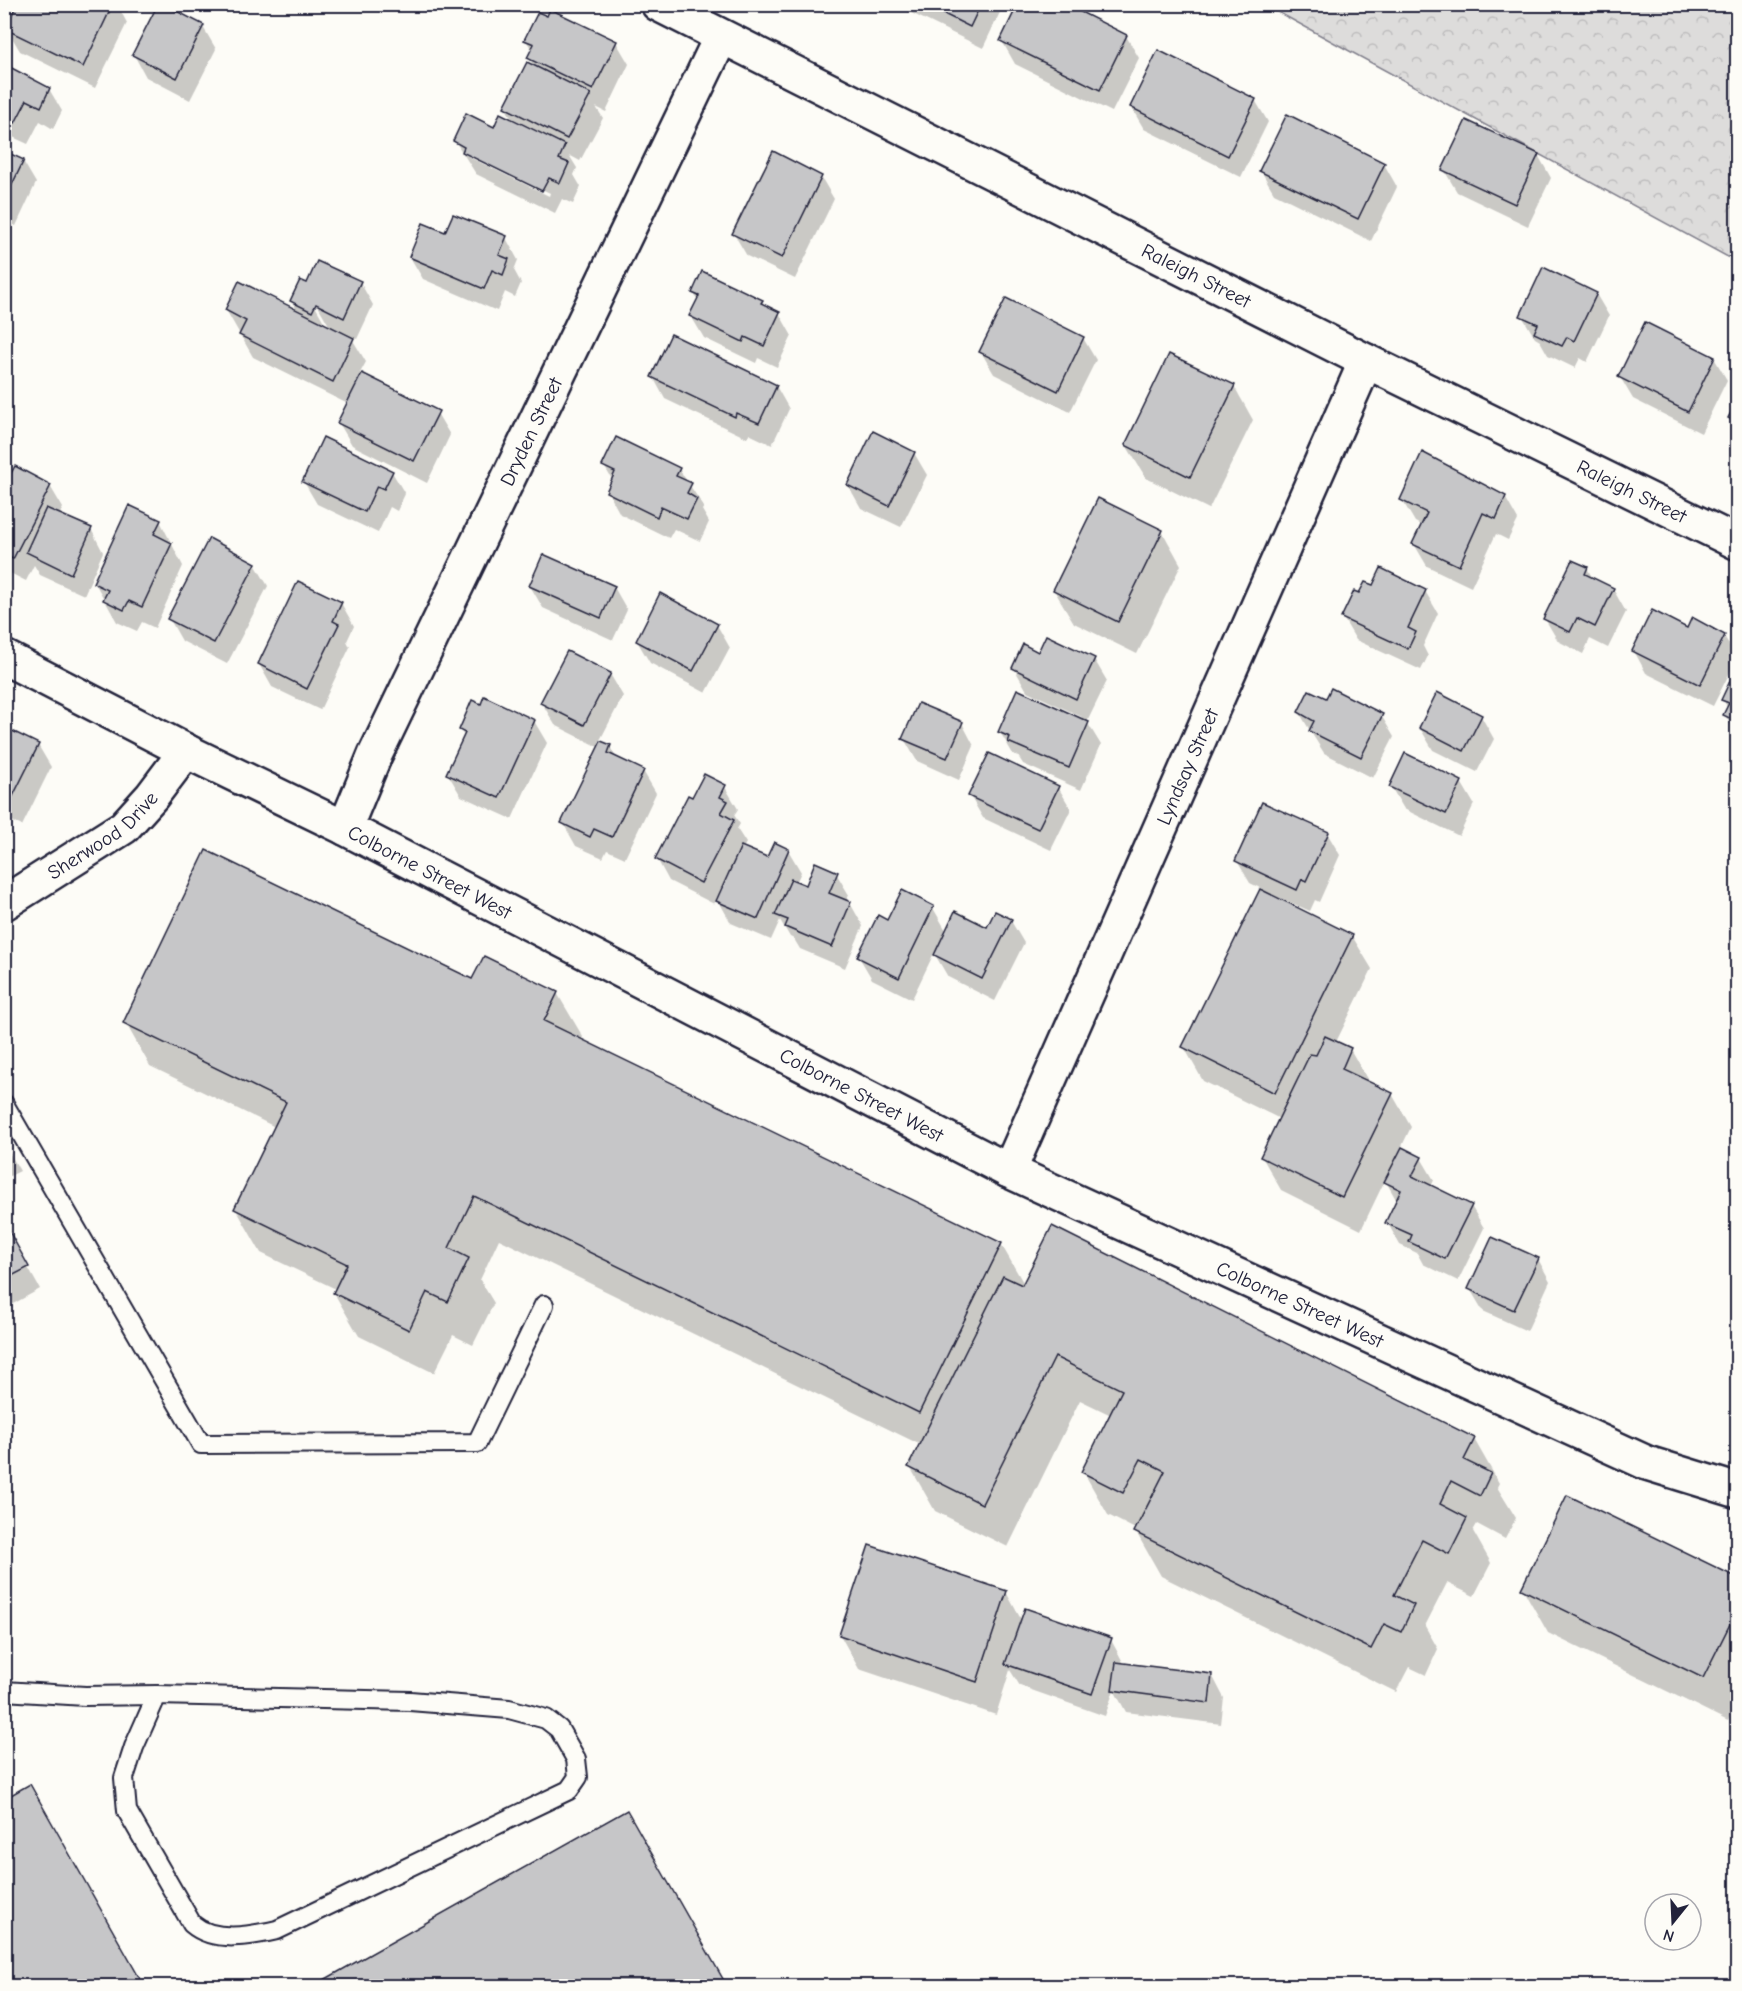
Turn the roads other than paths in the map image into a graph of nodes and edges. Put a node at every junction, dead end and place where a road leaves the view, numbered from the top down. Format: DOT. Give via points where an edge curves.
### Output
graph roads {
  1 [pos="657,4"];
  2 [pos="721,37"];
  3 [pos="1366,361"];
  4 [pos="1737,543"];
  5 [pos="4,657"];
  6 [pos="186,751"];
  7 [pos="345,828"];
  8 [pos="4,903"];
  9 [pos="4,1104"];
  10 [pos="1009,1171"];
  11 [pos="544,1305"];
  12 [pos="1737,1491"];
  13 [pos="4,1691"];
  14 [pos="157,1695"];
  1 -- 2 [label="street, Raleigh Street"];
  2 -- 3 [label="street, Raleigh Street"];
  2 -- 7 [label="street, Dryden Street" via="381,745"];
  3 -- 4 [label="street, Raleigh Street"];
  3 -- 10 [label="street, Lyndsay Street"];
  5 -- 6 [label="street, Colborne Street West"];
  6 -- 7 [label="street, Colborne Street West"];
  6 -- 8 [label="street, Sherwood Drive" via="124,827"];
  7 -- 10 [label="street, Colborne Street West"];
  9 -- 11 [label="lane" via="201,1444 477,1443"];
  10 -- 12 [label="street, Colborne Street West" via="1647,1463"];
  13 -- 14 [label="lane"];
  14 -- 14 [label="lane" via="410,1701 509,1709 546,1719 559,1729 576,1759 578,1777 569,1790 277,1930 255,1935 211,1935 192,1924 127,1811 124,1778"];
}
